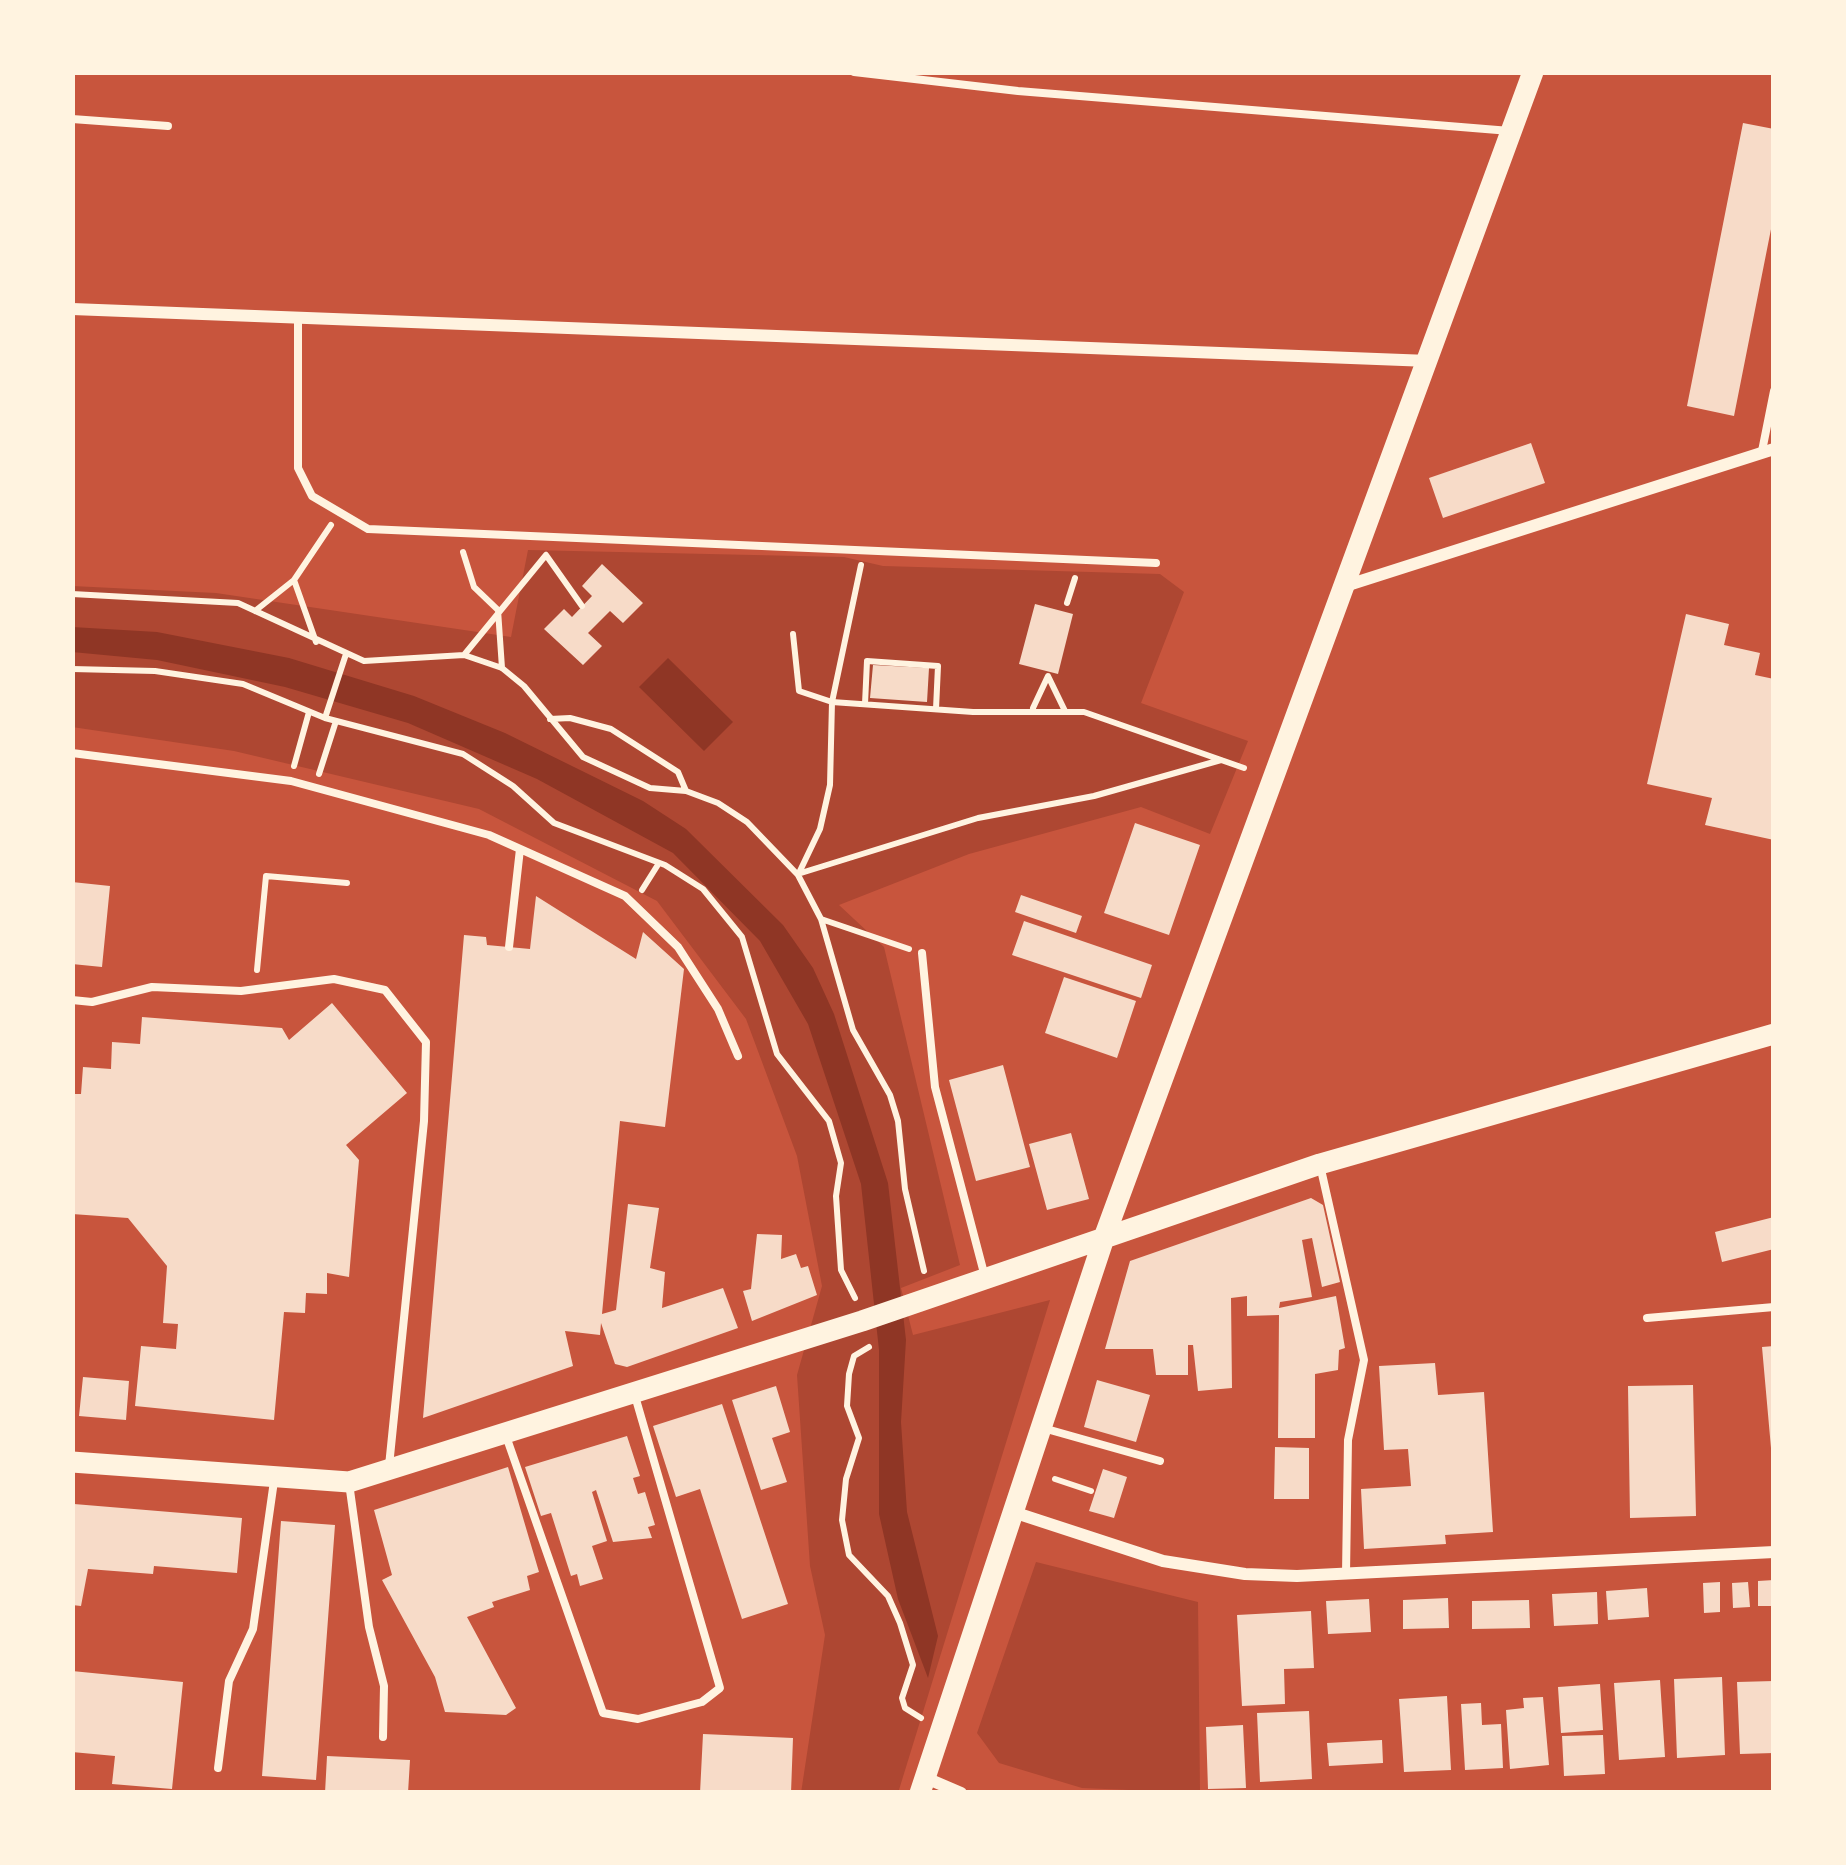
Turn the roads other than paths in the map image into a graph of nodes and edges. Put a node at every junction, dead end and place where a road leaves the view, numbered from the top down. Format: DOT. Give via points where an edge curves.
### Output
graph roads {
  1 [pos="854,72"];
  2 [pos="1533,72"];
  3 [pos="72,118"];
  4 [pos="167,126"];
  5 [pos="1512,131"];
  6 [pos="72,309"];
  7 [pos="298,316"];
  8 [pos="1429,361"];
  9 [pos="1774,392"];
  10 [pos="1768,451"];
  11 [pos="1156,563"];
  12 [pos="1341,587"];
  13 [pos="72,753"];
  14 [pos="520,849"];
  15 [pos="509,947"];
  16 [pos="922,953"];
  17 [pos="72,1000"];
  18 [pos="1774,1034"];
  19 [pos="738,1056"];
  20 [pos="1320,1164"];
  21 [pos="1105,1235"];
  22 [pos="985,1278"];
  23 [pos="1774,1307"];
  24 [pos="1648,1318"];
  25 [pos="634,1395"];
  26 [pos="1042,1427"];
  27 [pos="506,1434"];
  28 [pos="1160,1461"];
  29 [pos="72,1462"];
  30 [pos="388,1471"];
  31 [pos="274,1479"];
  32 [pos="349,1482"];
  33 [pos="1013,1512"];
  34 [pos="1774,1552"];
  35 [pos="1346,1574"];
  36 [pos="383,1737"];
  37 [pos="218,1768"];
  38 [pos="923,1785"];
  39 [pos="961,1793"];
  1 -- 5 [label="lane"];
  2 -- 5 [label="main road"];
  3 -- 4 [label="lane"];
  5 -- 8 [label="main road"];
  6 -- 7 [label="street"];
  7 -- 8 [label="street"];
  7 -- 11 [label="lane" via="298,468 312,496 368,529"];
  8 -- 12 [label="main road"];
  9 -- 10 [label="lane"];
  10 -- 12 [label="street"];
  12 -- 21 [label="main road"];
  13 -- 14 [label="lane" via="291,781"];
  14 -- 15 [label="lane"];
  14 -- 19 [label="lane" via="633,904 678,947"];
  16 -- 22 [label="lane" via="935,1087"];
  17 -- 30 [label="lane" via="152,987 251,991 334,979 385,990 426,1042"];
  18 -- 20 [label="main road"];
  20 -- 21 [label="main road"];
  20 -- 35 [label="lane" via="1364,1360 1348,1440"];
  21 -- 22 [label="main road"];
  21 -- 26 [label="main road"];
  22 -- 25 [label="main road"];
  23 -- 24 [label="lane"];
  25 -- 27 [label="main road"];
  25 -- 27 [label="lane" via="720,1688 702,1702 638,1719 603,1713"];
  26 -- 28 [label="lane"];
  26 -- 33 [label="main road"];
  27 -- 30 [label="main road"];
  29 -- 31 [label="main road"];
  30 -- 32 [label="main road"];
  31 -- 32 [label="main road"];
  31 -- 37 [label="lane" via="253,1629 229,1681"];
  32 -- 36 [label="lane" via="384,1686"];
  33 -- 35 [label="street" via="1207,1572"];
  33 -- 38 [label="main road"];
  34 -- 35 [label="street"];
  38 -- 39 [label="street"];
}
